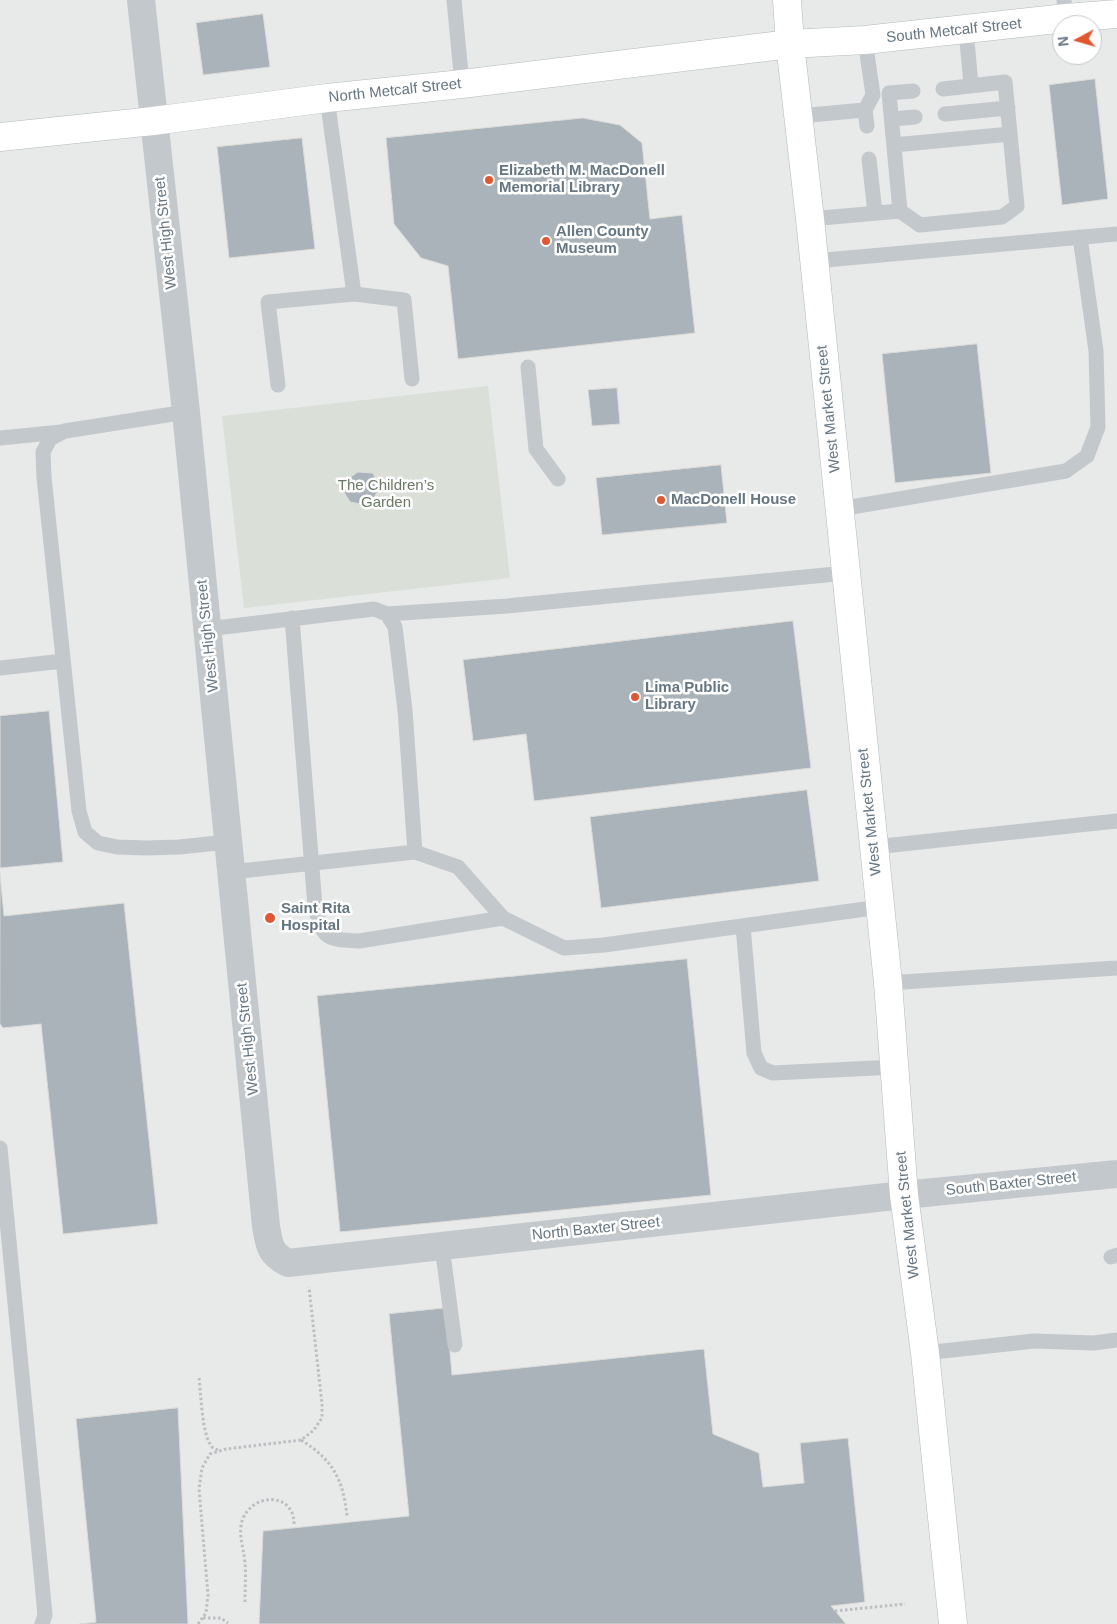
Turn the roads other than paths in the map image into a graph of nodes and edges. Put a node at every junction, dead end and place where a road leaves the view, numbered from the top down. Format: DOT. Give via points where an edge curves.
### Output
graph roads {
  1 [pos="141,0"];
  2 [pos="454,0"];
  3 [pos="787,0"];
  4 [pos="1065,9"];
  5 [pos="1117,14"];
  6 [pos="966,30"];
  7 [pos="865,40"];
  8 [pos="790,44"];
  9 [pos="462,84"];
  10 [pos="971,85"];
  11 [pos="943,89"];
  12 [pos="913,91"];
  13 [pos="889,93"];
  14 [pos="873,95"];
  15 [pos="327,98"];
  16 [pos="1008,108"];
  17 [pos="865,110"];
  18 [pos="945,114"];
  19 [pos="800,116"];
  20 [pos="915,117"];
  21 [pos="892,120"];
  22 [pos="153,121"];
  23 [pos="867,126"];
  24 [pos="1010,134"];
  25 [pos="0,137"];
  26 [pos="894,145"];
  27 [pos="869,159"];
  28 [pos="900,211"];
  29 [pos="875,213"];
  30 [pos="810,219"];
  31 [pos="1117,234"];
  32 [pos="1080,237"];
  33 [pos="814,261"];
  34 [pos="354,294"];
  35 [pos="528,368"];
  36 [pos="412,379"];
  37 [pos="278,385"];
  38 [pos="186,412"];
  39 [pos="65,432"];
  40 [pos="0,438"];
  41 [pos="558,480"];
  42 [pos="839,509"];
  43 [pos="846,573"];
  44 [pos="387,614"];
  45 [pos="292,618"];
  46 [pos="207,629"];
  47 [pos="63,661"];
  48 [pos="0,668"];
  49 [pos="1117,821"];
  50 [pos="228,842"];
  51 [pos="874,847"];
  52 [pos="415,852"];
  53 [pos="312,863"];
  54 [pos="231,872"];
  55 [pos="880,907"];
  56 [pos="503,918"];
  57 [pos="743,926"];
  58 [pos="1117,968"];
  59 [pos="888,983"];
  60 [pos="895,1066"];
  61 [pos="0,1148"];
  62 [pos="1117,1174"];
  63 [pos="904,1195"];
  64 [pos="442,1246"];
  65 [pos="288,1264"];
  66 [pos="6,1283"];
  67 [pos="1117,1340"];
  68 [pos="455,1345"];
  69 [pos="925,1353"];
  70 [pos="42,1624"];
  71 [pos="952,1624"];
  1 -- 22 [label="street, West High Street"];
  2 -- 9 [label="lane"];
  3 -- 8 [label="street, West Market Street"];
  4 -- 5 [label="street, South Metcalf Street"];
  4 -- 6 [label="street, South Metcalf Street"];
  6 -- 7 [label="street, South Metcalf Street"];
  6 -- 10 [label="lane"];
  7 -- 8 [label="street, South Metcalf Street"];
  7 -- 14 [label="lane"];
  8 -- 9 [label="street, North Metcalf Street"];
  8 -- 19 [label="street, West Market Street"];
  9 -- 15 [label="street, North Metcalf Street"];
  10 -- 11 [label="lane"];
  10 -- 16 [label="lane" via="1005,82"];
  12 -- 13 [label="lane"];
  13 -- 14 [label="lane"];
  13 -- 21 [label="lane"];
  14 -- 17 [label="lane"];
  15 -- 22 [label="street, North Metcalf Street"];
  15 -- 34 [label="lane"];
  16 -- 18 [label="lane"];
  16 -- 24 [label="lane"];
  17 -- 19 [label="lane"];
  17 -- 23 [label="lane"];
  19 -- 30 [label="street, West Market Street"];
  20 -- 21 [label="lane"];
  21 -- 26 [label="lane"];
  22 -- 25 [label="street, North Metcalf Street"];
  22 -- 38 [label="street, West High Street"];
  24 -- 26 [label="lane"];
  24 -- 28 [label="lane" via="1017,206 1002,217 920,225"];
  26 -- 28 [label="lane"];
  27 -- 29 [label="lane"];
  28 -- 29 [label="lane"];
  29 -- 30 [label="lane"];
  30 -- 33 [label="street, West Market Street"];
  31 -- 32 [label="lane"];
  32 -- 33 [label="lane"];
  32 -- 42 [label="lane" via="1096,351 1098,427 1087,456 1066,471"];
  33 -- 42 [label="street, West Market Street"];
  34 -- 36 [label="lane" via="404,300"];
  34 -- 37 [label="lane" via="268,302"];
  35 -- 41 [label="lane" via="536,449"];
  38 -- 39 [label="lane"];
  38 -- 46 [label="street, West High Street"];
  39 -- 40 [label="lane"];
  39 -- 47 [label="lane" via="50,440 43,452"];
  42 -- 43 [label="street, West Market Street"];
  43 -- 44 [label="lane" via="507,606"];
  43 -- 51 [label="street, West Market Street"];
  44 -- 45 [label="lane" via="374,609"];
  44 -- 52 [label="lane" via="395,627 400,660"];
  45 -- 46 [label="lane"];
  45 -- 53 [label="lane"];
  46 -- 50 [label="street, West High Street"];
  47 -- 48 [label="lane"];
  47 -- 50 [label="lane" via="79,811 85,832 98,843 117,847 179,847"];
  49 -- 51 [label="lane"];
  50 -- 54 [label="street, West High Street"];
  51 -- 55 [label="street, West Market Street"];
  52 -- 53 [label="lane"];
  52 -- 56 [label="lane" via="458,867"];
  53 -- 54 [label="lane"];
  53 -- 56 [label="lane" via="320,927 326,936 335,939 359,941"];
  54 -- 65 [label="street, West High Street" via="266,1226 272,1252"];
  55 -- 57 [label="lane"];
  55 -- 59 [label="street, West Market Street"];
  56 -- 57 [label="lane" via="564,948"];
  57 -- 60 [label="lane" via="754,1053 761,1068 773,1073"];
  58 -- 59 [label="lane"];
  59 -- 60 [label="street, West Market Street"];
  60 -- 63 [label="street, West Market Street"];
  61 -- 66 [label="lane"];
  62 -- 63 [label="street, South Baxter Street"];
  63 -- 64 [label="street, North Baxter Street"];
  63 -- 69 [label="street, West Market Street"];
  64 -- 65 [label="street, North Baxter Street"];
  64 -- 68 [label="lane"];
  66 -- 70 [label="lane" via="40,1562 45,1615"];
  67 -- 69 [label="lane" via="1094,1343 1034,1341"];
  69 -- 71 [label="street, West Market Street"];
}
